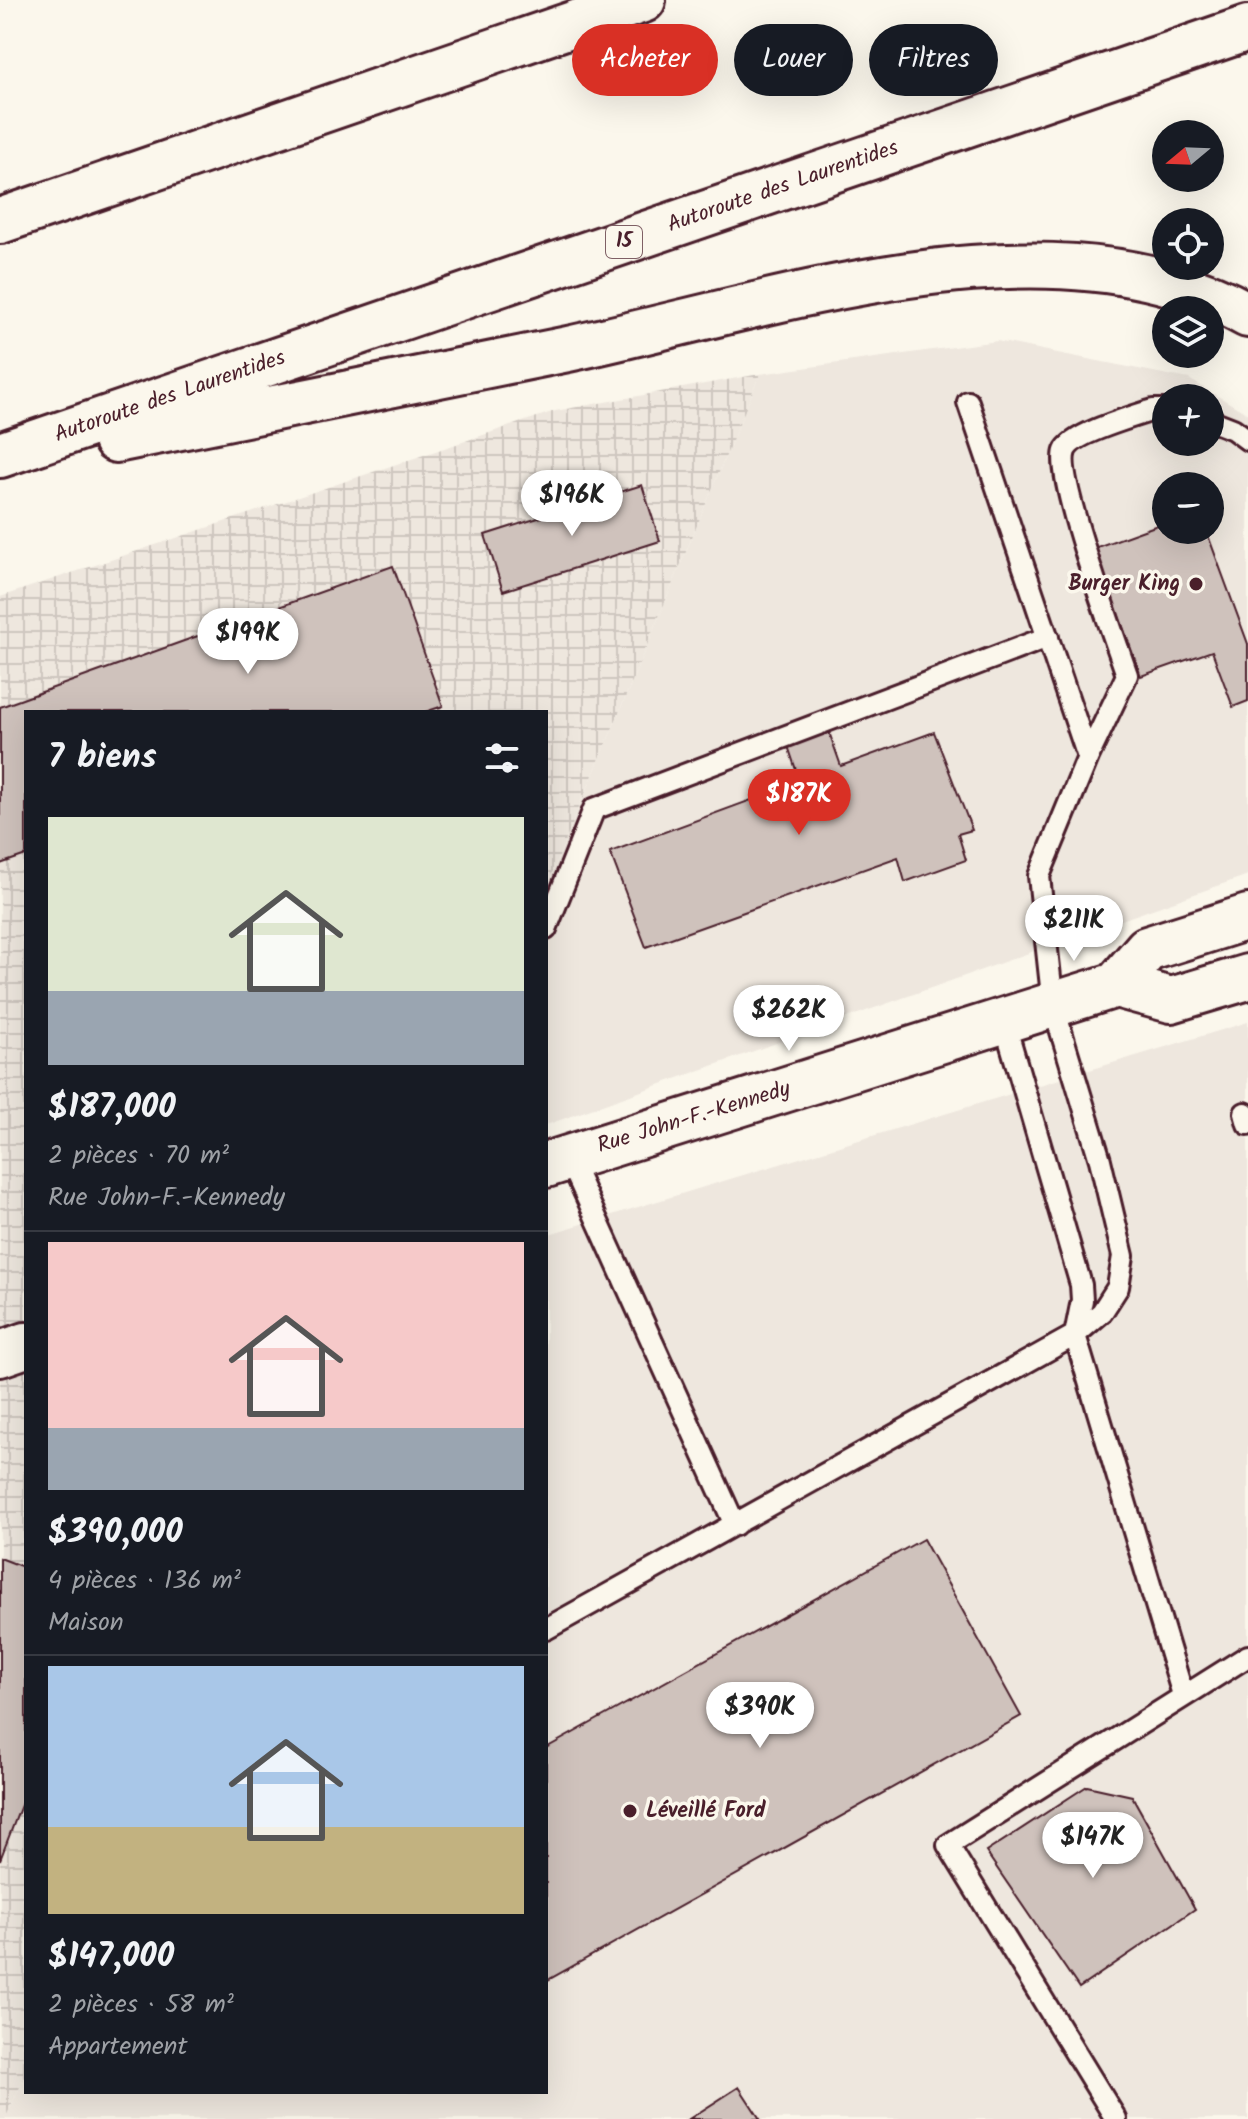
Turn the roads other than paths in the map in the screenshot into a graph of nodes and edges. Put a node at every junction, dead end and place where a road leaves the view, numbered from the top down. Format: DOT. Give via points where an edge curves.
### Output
graph roads {
  1 [pos="643,0"];
  2 [pos="1248,28"];
  3 [pos="0,221"];
  4 [pos="1248,315"];
  5 [pos="968,402"];
  6 [pos="1152,410"];
  7 [pos="1224,425"];
  8 [pos="1248,440"];
  9 [pos="0,455"];
  10 [pos="0,463"];
  11 [pos="1048,637"];
  12 [pos="1088,757"];
  13 [pos="1248,917"];
  14 [pos="548,924"];
  15 [pos="1248,977"];
  16 [pos="1116,985"];
  17 [pos="1053,1005"];
  18 [pos="1004,1021"];
  19 [pos="558,1161"];
  20 [pos="1075,1335"];
  21 [pos="24,1346"];
  22 [pos="0,1354"];
  23 [pos="735,1525"];
  24 [pos="548,1628"];
  25 [pos="1248,1656"];
  26 [pos="1183,1695"];
  27 [pos="1116,2119"];
  1 -- 3 [label="main road"];
  2 -- 9 [label="main road, Autoroute des Laurentides / 15"];
  4 -- 10 [label="main road" via="1200,291 1127,273 1037,266 908,275"];
  5 -- 11 [label="lane"];
  6 -- 12 [label="lane" via="1074,439 1065,450 1072,507 1127,675"];
  7 -- 8 [label="lane"];
  11 -- 12 [label="lane"];
  11 -- 14 [label="lane" via="594,809"];
  12 -- 17 [label="lane" via="1039,876"];
  13 -- 16 [label="main road" via="1147,949"];
  15 -- 16 [label="main road" via="1171,1000"];
  16 -- 17 [label="main road, Rue John-F.-Kennedy"];
  17 -- 18 [label="main road, Rue John-F.-Kennedy"];
  17 -- 20 [label="lane" via="1123,1256 1118,1287 1102,1312"];
  18 -- 19 [label="main road, Rue John-F.-Kennedy"];
  18 -- 20 [label="lane" via="1081,1285"];
  19 -- 23 [label="lane"];
  20 -- 23 [label="lane"];
  20 -- 26 [label="lane"];
  21 -- 22 [label="main road"];
  23 -- 24 [label="lane"];
  25 -- 26 [label="lane"];
  26 -- 27 [label="lane" via="948,1845"];
}
